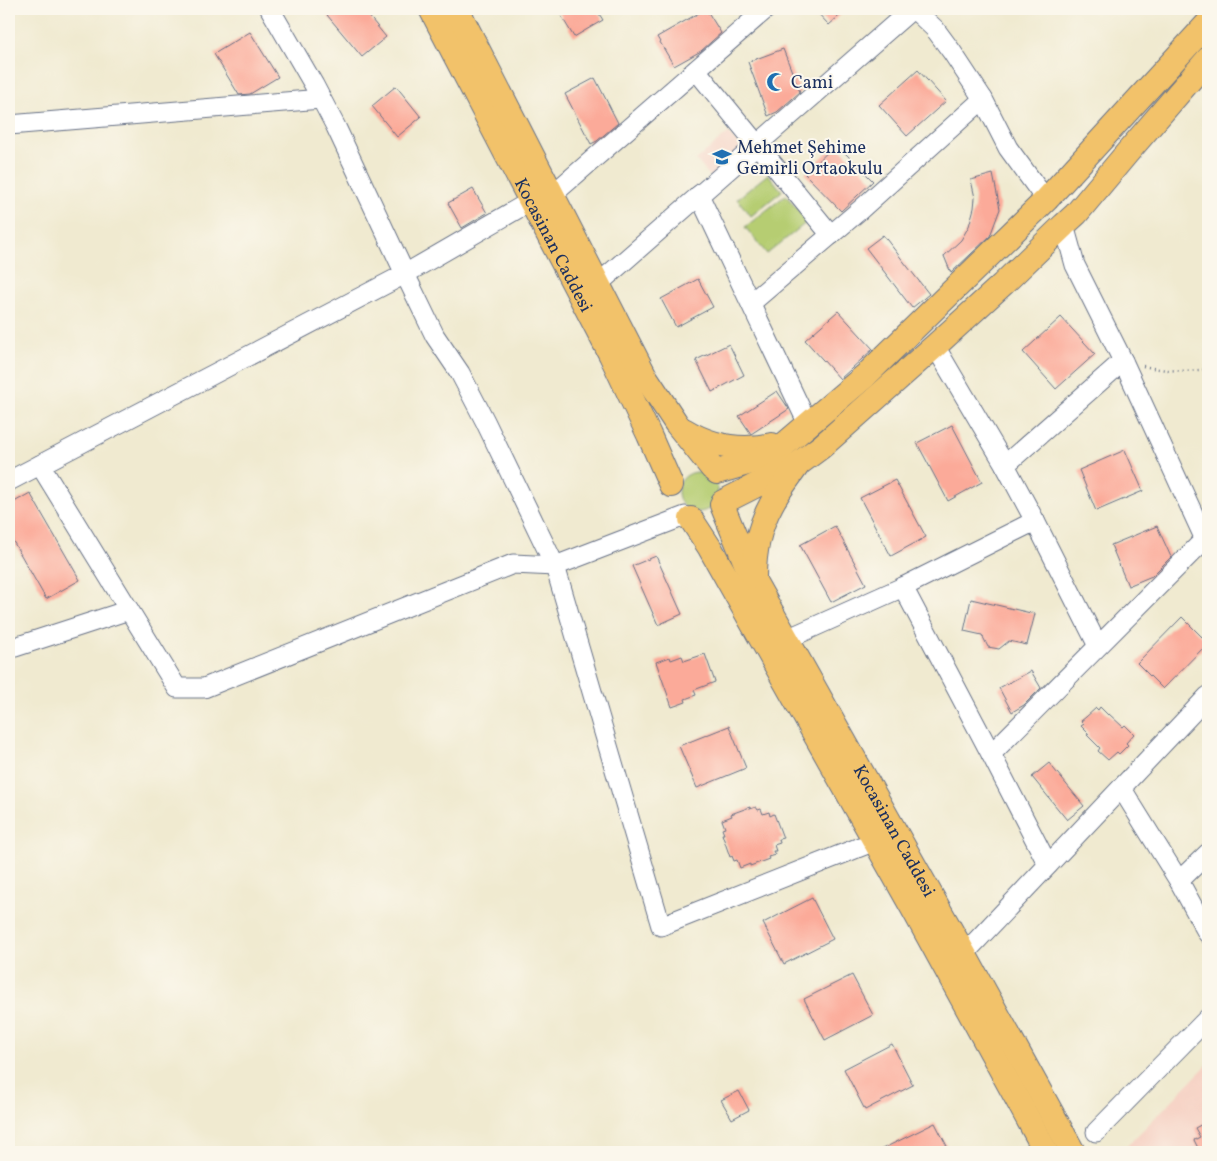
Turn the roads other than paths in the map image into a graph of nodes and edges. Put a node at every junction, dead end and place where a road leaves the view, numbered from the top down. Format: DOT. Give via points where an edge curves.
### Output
graph roads {
  1 [pos="270,9"];
  2 [pos="431,9"];
  3 [pos="457,9"];
  4 [pos="766,9"];
  5 [pos="913,9"];
  6 [pos="1208,23"];
  7 [pos="1208,60"];
  8 [pos="696,70"];
  9 [pos="322,99"];
  10 [pos="983,100"];
  11 [pos="9,125"];
  12 [pos="758,144"];
  13 [pos="699,195"];
  14 [pos="542,198"];
  15 [pos="1046,200"];
  16 [pos="1070,219"];
  17 [pos="831,235"];
  18 [pos="405,274"];
  19 [pos="598,284"];
  20 [pos="751,303"];
  21 [pos="934,346"];
  22 [pos="1123,360"];
  23 [pos="676,423"];
  24 [pos="808,424"];
  25 [pos="790,439"];
  26 [pos="798,464"];
  27 [pos="40,465"];
  28 [pos="1005,466"];
  29 [pos="714,470"];
  30 [pos="9,481"];
  31 [pos="671,485"];
  32 [pos="723,504"];
  33 [pos="688,517"];
  34 [pos="1035,521"];
  35 [pos="1207,543"];
  36 [pos="556,566"];
  37 [pos="754,581"];
  38 [pos="903,587"];
  39 [pos="129,610"];
  40 [pos="787,640"];
  41 [pos="1098,646"];
  42 [pos="9,649"];
  43 [pos="1208,696"];
  44 [pos="991,754"];
  45 [pos="1122,789"];
  46 [pos="875,841"];
  47 [pos="1208,853"];
  48 [pos="1048,865"];
  49 [pos="1180,881"];
  50 [pos="1208,934"];
  51 [pos="964,954"];
  52 [pos="1208,1018"];
  53 [pos="1096,1132"];
  54 [pos="1046,1152"];
  55 [pos="1074,1152"];
  1 -- 9 [label="street"];
  2 -- 14 [label="main road, Kocasinan Caddesi"];
  3 -- 14 [label="main road, Kocasinan Caddesi"];
  4 -- 8 [label="street"];
  5 -- 10 [label="street" via="935,29"];
  5 -- 12 [label="street"];
  6 -- 15 [label="main road"];
  7 -- 16 [label="main road"];
  8 -- 12 [label="street"];
  8 -- 14 [label="street"];
  9 -- 11 [label="street"];
  9 -- 18 [label="street"];
  10 -- 15 [label="street" via="1008,148"];
  10 -- 17 [label="street"];
  12 -- 13 [label="street"];
  12 -- 17 [label="street"];
  13 -- 19 [label="street"];
  13 -- 20 [label="street"];
  14 -- 18 [label="street"];
  14 -- 19 [label="main road, Kocasinan Caddesi"];
  14 -- 31 [label="main road, Kocasinan Caddesi"];
  15 -- 16 [label="main road" via="1042,210 1045,220 1059,227"];
  15 -- 24 [label="main road" via="865,376"];
  16 -- 21 [label="main road"];
  16 -- 22 [label="street" via="1075,265"];
  17 -- 20 [label="street"];
  18 -- 27 [label="street"];
  18 -- 36 [label="street" via="485,421"];
  19 -- 23 [label="main road, Kocasinan Caddesi" via="645,376"];
  20 -- 24 [label="street"];
  21 -- 26 [label="main road"];
  21 -- 28 [label="street"];
  22 -- 28 [label="street"];
  22 -- 35 [label="street"];
  23 -- 25 [label="main road" via="694,436 726,447 762,447"];
  23 -- 29 [label="main road, Kocasinan Caddesi"];
  24 -- 25 [label="main road"];
  25 -- 29 [label="main road" via="778,450 758,460"];
  26 -- 32 [label="main road"];
  26 -- 37 [label="main road" via="763,522 755,553"];
  27 -- 30 [label="street"];
  27 -- 39 [label="street"];
  28 -- 34 [label="street"];
  29 -- 31 [label="main road" via="705,465 691,465 678,473"];
  29 -- 32 [label="main road" via="725,484"];
  31 -- 33 [label="main road" via="674,506"];
  32 -- 33 [label="main road" via="712,516 698,520"];
  32 -- 37 [label="main road, Kocasinan Caddesi"];
  33 -- 36 [label="street"];
  33 -- 46 [label="main road, Kocasinan Caddesi" via="710,548"];
  34 -- 38 [label="street"];
  34 -- 41 [label="street"];
  35 -- 41 [label="street"];
  36 -- 39 [label="street" via="513,564 204,688 177,688"];
  36 -- 46 [label="street" via="661,926"];
  37 -- 40 [label="main road, Kocasinan Caddesi"];
  38 -- 40 [label="street"];
  38 -- 44 [label="street"];
  39 -- 42 [label="street"];
  40 -- 51 [label="main road, Kocasinan Caddesi"];
  41 -- 44 [label="street"];
  43 -- 45 [label="street"];
  44 -- 48 [label="street"];
  45 -- 48 [label="street"];
  45 -- 49 [label="street"];
  46 -- 54 [label="main road, Kocasinan Caddesi"];
  47 -- 49 [label="street"];
  48 -- 51 [label="street"];
  49 -- 50 [label="street"];
  51 -- 55 [label="main road, Kocasinan Caddesi"];
  52 -- 53 [label="street"];
}
